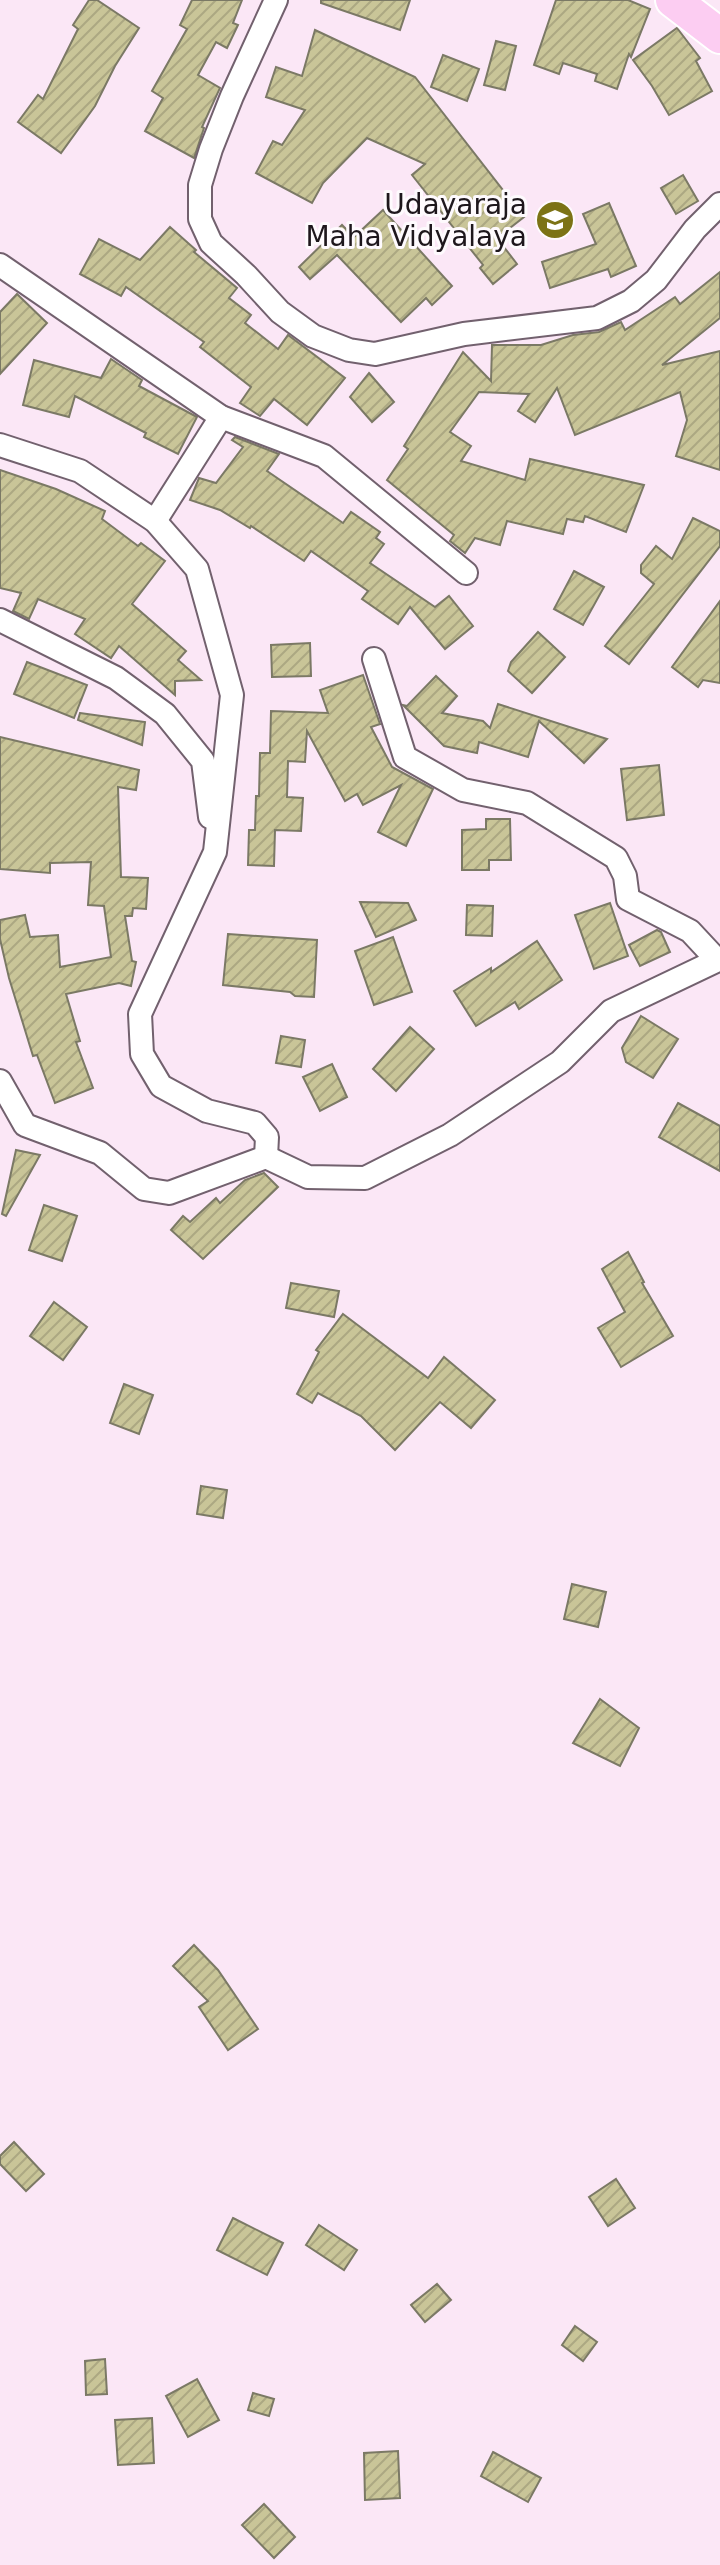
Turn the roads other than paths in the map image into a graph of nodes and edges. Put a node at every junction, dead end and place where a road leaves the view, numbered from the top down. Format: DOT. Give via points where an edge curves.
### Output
graph roads {
  1 [pos="276,0"];
  2 [pos="673,0"];
  3 [pos="720,36"];
  4 [pos="720,204"];
  5 [pos="0,265"];
  6 [pos="221,417"];
  7 [pos="0,445"];
  8 [pos="155,521"];
  9 [pos="466,573"];
  10 [pos="0,620"];
  11 [pos="374,659"];
  12 [pos="215,852"];
  13 [pos="719,960"];
  14 [pos="0,1081"];
  15 [pos="266,1157"];
  1 -- 4 [label="street" via="211,149 200,185 200,219 211,243 280,312 313,336 375,354 464,334 597,318 631,301 656,280"];
  2 -- 3 [label="main road"];
  5 -- 6 [label="street"];
  6 -- 8 [label="street"];
  6 -- 9 [label="street" via="324,456"];
  7 -- 8 [label="street" via="80,471"];
  8 -- 12 [label="street" via="197,569 232,695"];
  10 -- 12 [label="street" via="116,678 165,714 203,761"];
  11 -- 13 [label="street" via="405,757 463,790 527,803 616,858 628,899 690,931"];
  12 -- 15 [label="street" via="140,1014 142,1054 161,1086 207,1111 255,1123 267,1137"];
  13 -- 15 [label="street" via="611,1011 560,1062 450,1135 365,1178 308,1177"];
  14 -- 15 [label="street" via="25,1125 100,1153 144,1189 169,1193"];
}
